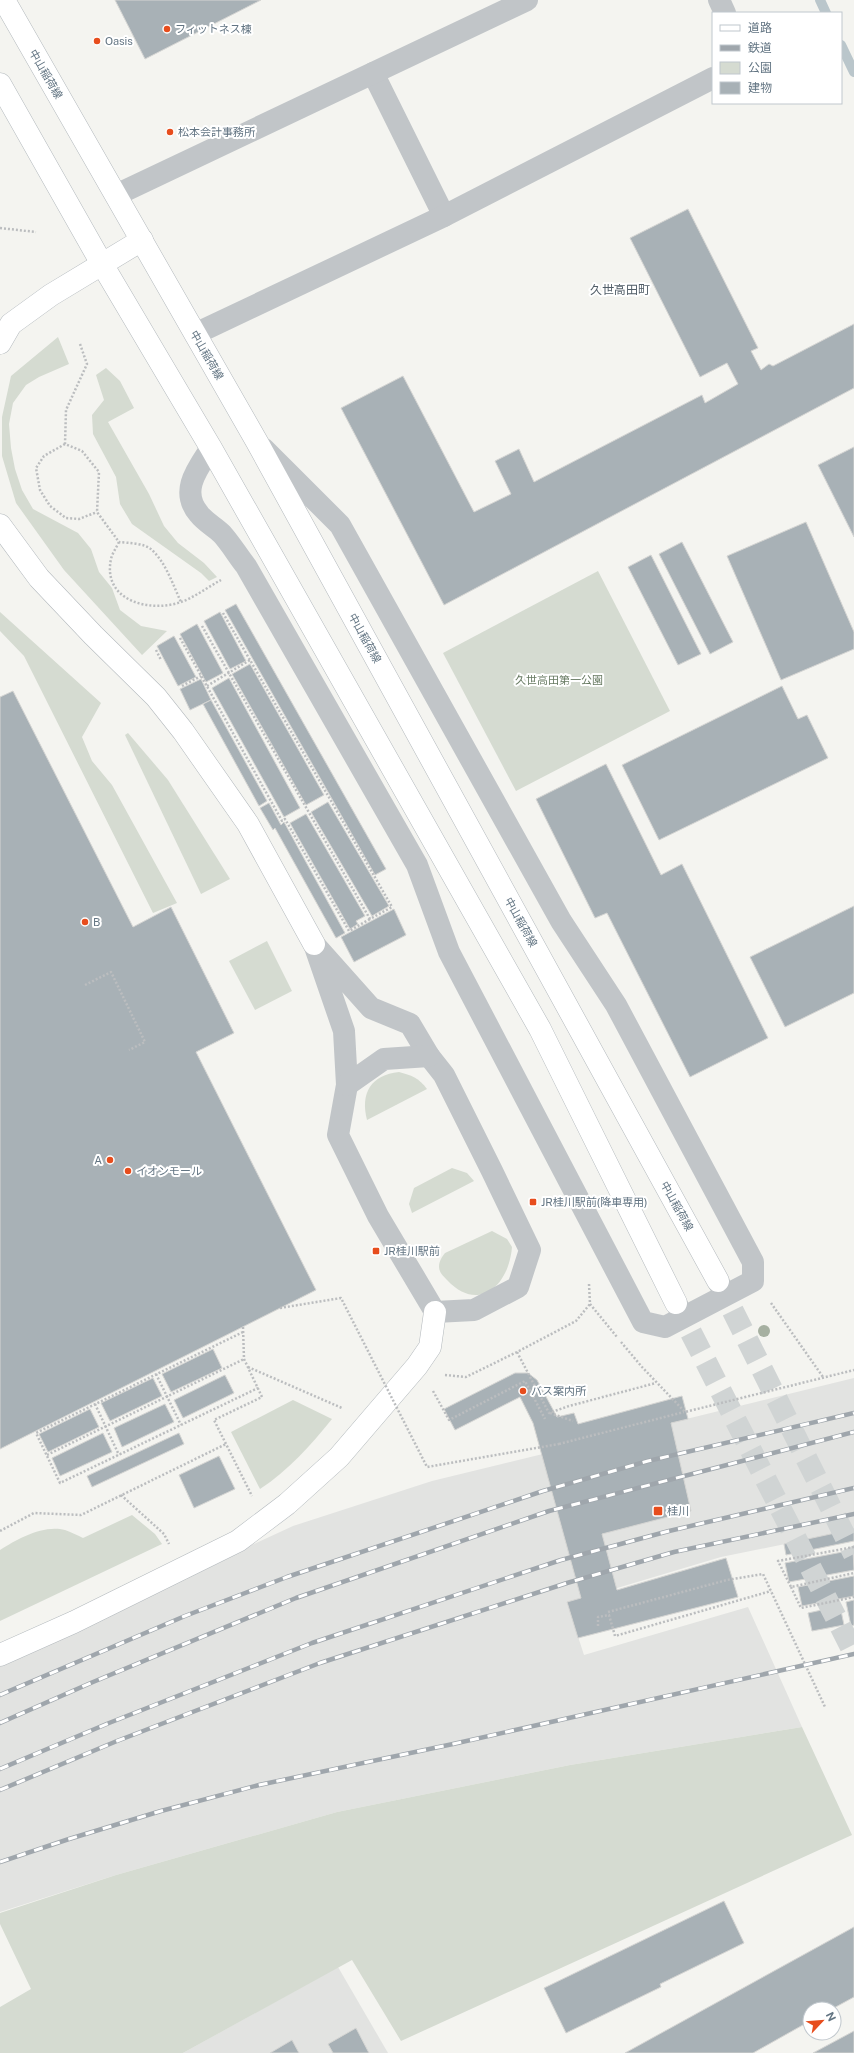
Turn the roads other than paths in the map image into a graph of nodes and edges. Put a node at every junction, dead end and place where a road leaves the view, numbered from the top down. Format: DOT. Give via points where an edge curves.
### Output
graph roads {
  1 [pos="4,0"];
  2 [pos="527,0"];
  3 [pos="719,0"];
  4 [pos="725,12"];
  5 [pos="372,73"];
  6 [pos="712,79"];
  7 [pos="0,84"];
  8 [pos="116,195"];
  9 [pos="444,216"];
  10 [pos="142,240"];
  11 [pos="102,264"];
  12 [pos="195,334"];
  13 [pos="0,343"];
  14 [pos="257,442"];
  15 [pos="212,448"];
  16 [pos="0,524"];
  17 [pos="314,944"];
  18 [pos="429,1056"];
  19 [pos="347,1085"];
  20 [pos="718,1280"];
  21 [pos="676,1303"];
  22 [pos="435,1312"];
  23 [pos="0,1655"];
  1 -- 8 [label="main road, 中山稲荷線"];
  2 -- 5 [label="street"];
  3 -- 4 [label="street"];
  5 -- 8 [label="street"];
  5 -- 9 [label="street"];
  6 -- 9 [label="street"];
  7 -- 11 [label="main road"];
  8 -- 10 [label="main road, 中山稲荷線"];
  9 -- 12 [label="street"];
  10 -- 11 [label="main road"];
  10 -- 12 [label="main road, 中山稲荷線"];
  11 -- 13 [label="main road" via="51,295 11,324"];
  11 -- 15 [label="main road"];
  12 -- 14 [label="main road, 中山稲荷線"];
  14 -- 15 [label="street" via="340,525 561,921 616,1005 753,1262 753,1281 665,1327 643,1322 449,952 417,865 246,566 222,534 199,514 192,504 189,489 195,472"];
  14 -- 20 [label="main road, 中山稲荷線"];
  15 -- 21 [label="main road" via="540,1029"];
  16 -- 17 [label="main road" via="39,578 156,697 184,731 248,824"];
  17 -- 18 [label="street" via="371,1008 410,1024"];
  17 -- 19 [label="street" via="344,1031"];
  18 -- 19 [label="street" via="384,1059"];
  18 -- 22 [label="street" via="444,1075 530,1250 518,1287 474,1310"];
  19 -- 22 [label="street" via="338,1135 378,1216"];
  22 -- 23 [label="main road" via="430,1347 417,1366 339,1457 287,1504 238,1541 74,1622"];
}
